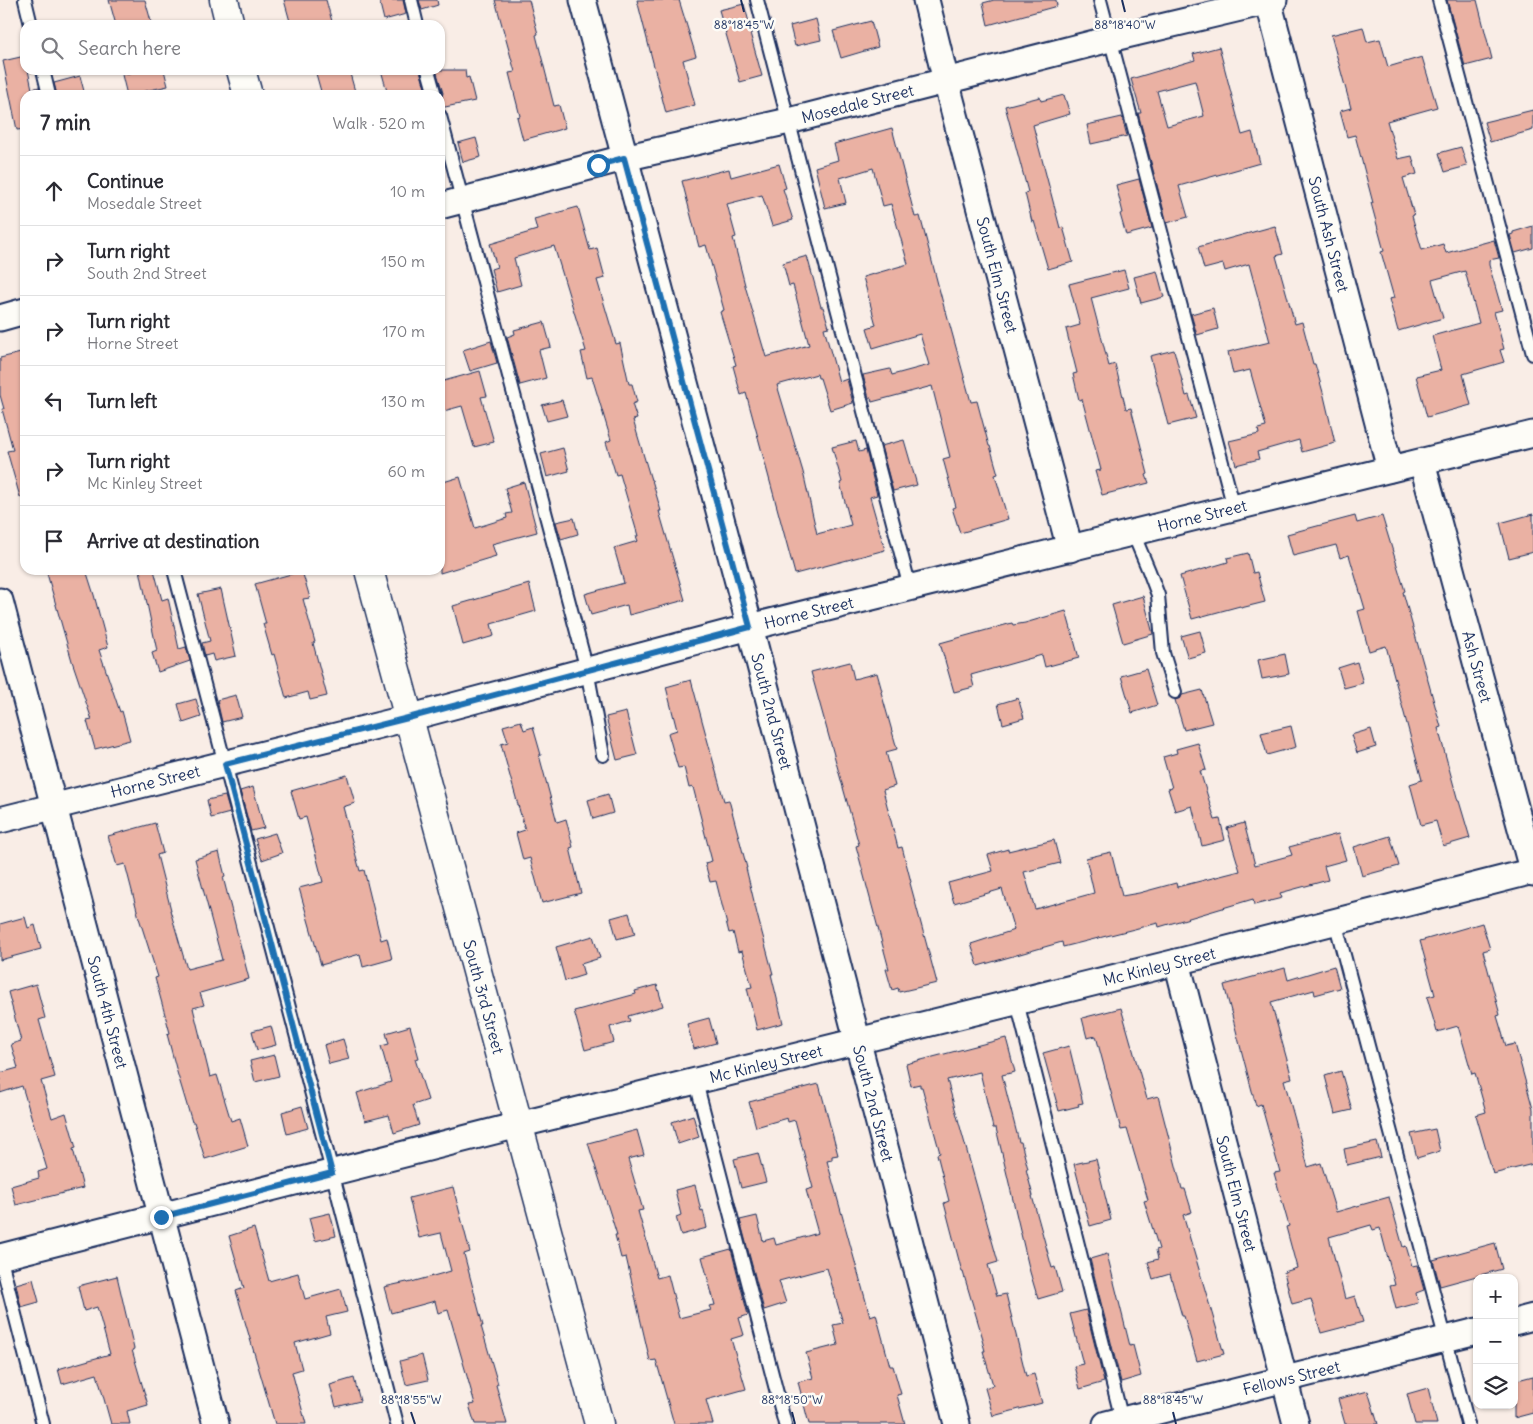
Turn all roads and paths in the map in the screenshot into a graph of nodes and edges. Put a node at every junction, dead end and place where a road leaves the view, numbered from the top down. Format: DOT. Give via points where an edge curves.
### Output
graph roads {
  1 [pos="25,0"];
  2 [pos="224,0"];
  3 [pos="411,0"];
  4 [pos="583,0"];
  5 [pos="757,0"];
  6 [pos="926,0"];
  7 [pos="1100,0"];
  8 [pos="1270,0"];
  9 [pos="1439,0"];
  10 [pos="30,20"];
  11 [pos="229,20"];
  12 [pos="416,20"];
  13 [pos="1110,39"];
  14 [pos="44,75"];
  15 [pos="242,75"];
  16 [pos="429,75"];
  17 [pos="946,80"];
  18 [pos="48,90"];
  19 [pos="247,90"];
  20 [pos="434,90"];
  21 [pos="789,121"];
  22 [pos="445,156"];
  23 [pos="624,158"];
  24 [pos="451,203"];
  25 [pos="20,312"];
  26 [pos="0,318"];
  27 [pos="1533,354"];
  28 [pos="1533,434"];
  29 [pos="1422,462"];
  30 [pos="1390,469"];
  31 [pos="1234,508"];
  32 [pos="1133,533"];
  33 [pos="1070,549"];
  34 [pos="175,575"];
  35 [pos="371,575"];
  36 [pos="910,588"];
  37 [pos="0,601"];
  38 [pos="750,627"];
  39 [pos="587,670"];
  40 [pos="1175,692"];
  41 [pos="408,718"];
  42 [pos="603,755"];
  43 [pos="225,764"];
  44 [pos="53,807"];
  45 [pos="0,820"];
  46 [pos="1533,872"];
  47 [pos="1335,922"];
  48 [pos="1177,962"];
  49 [pos="1017,1002"];
  50 [pos="858,1042"];
  51 [pos="696,1082"];
  52 [pos="518,1125"];
  53 [pos="332,1173"];
  54 [pos="161,1217"];
  55 [pos="0,1256"];
  56 [pos="1533,1317"];
  57 [pos="1518,1321"];
  58 [pos="1473,1332"];
  59 [pos="1447,1338"];
  60 [pos="1284,1379"];
  61 [pos="1117,1423"];
  62 [pos="43,1424"];
  63 [pos="216,1424"];
  64 [pos="397,1424"];
  65 [pos="599,1424"];
  66 [pos="785,1424"];
  67 [pos="956,1424"];
  68 [pos="1296,1424"];
  69 [pos="1468,1424"];
  1 -- 10 [label="lane"];
  2 -- 11 [label="street"];
  3 -- 12 [label="lane"];
  4 -- 23 [label="street, South 2nd Street"];
  5 -- 21 [label="lane"];
  6 -- 17 [label="street, South Elm Street"];
  7 -- 13 [label="lane"];
  8 -- 13 [label="street, Mosedale Street"];
  8 -- 30 [label="street, South Ash Street"];
  9 -- 27 [label="lane"];
  13 -- 17 [label="street, Mosedale Street"];
  13 -- 31 [label="lane"];
  14 -- 18 [label="lane"];
  15 -- 19 [label="street"];
  16 -- 20 [label="lane"];
  17 -- 21 [label="street, Mosedale Street"];
  17 -- 33 [label="street, South Elm Street"];
  21 -- 23 [label="street, Mosedale Street"];
  21 -- 36 [label="lane"];
  22 -- 24 [label="lane"];
  23 -- 24 [label="street, Mosedale Street"];
  23 -- 38 [label="street, South 2nd Street"];
  24 -- 39 [label="lane"];
  25 -- 26 [label="street"];
  28 -- 29 [label="street, Horne Street"];
  29 -- 30 [label="street, Horne Street"];
  29 -- 46 [label="street, Ash Street"];
  30 -- 31 [label="street, Horne Street"];
  31 -- 32 [label="street, Horne Street"];
  32 -- 33 [label="street, Horne Street"];
  32 -- 40 [label="lane" via="1158,595 1163,653"];
  33 -- 36 [label="street, Horne Street"];
  34 -- 43 [label="lane"];
  35 -- 41 [label="street, South 3rd Street"];
  36 -- 38 [label="street, Horne Street"];
  37 -- 44 [label="street, South 4th Street"];
  38 -- 39 [label="street, Horne Street"];
  38 -- 50 [label="street, South 2nd Street"];
  39 -- 41 [label="street, Horne Street"];
  39 -- 42 [label="lane"];
  41 -- 43 [label="street, Horne Street"];
  41 -- 52 [label="street, South 3rd Street"];
  43 -- 44 [label="street, Horne Street"];
  43 -- 53 [label="lane"];
  44 -- 45 [label="street, Horne Street"];
  44 -- 54 [label="street, South 4th Street"];
  46 -- 47 [label="street, Mc Kinley Street"];
  47 -- 48 [label="street, Mc Kinley Street"];
  47 -- 59 [label="lane"];
  48 -- 49 [label="street, Mc Kinley Street"];
  48 -- 60 [label="street, South Elm Street"];
  49 -- 50 [label="street, Mc Kinley Street"];
  49 -- 61 [label="lane"];
  50 -- 51 [label="street, Mc Kinley Street"];
  50 -- 67 [label="street, South 2nd Street"];
  51 -- 52 [label="street, Mc Kinley Street"];
  51 -- 66 [label="lane"];
  52 -- 53 [label="street, Mc Kinley Street"];
  52 -- 65 [label="street, South 3rd Street"];
  53 -- 54 [label="street, Mc Kinley Street"];
  53 -- 64 [label="lane"];
  54 -- 55 [label="street, Mc Kinley Street"];
  54 -- 63 [label="street, South 4th Street"];
  55 -- 62 [label="lane"];
  56 -- 57 [label="street"];
  58 -- 59 [label="street, Fellows Street"];
  59 -- 60 [label="street, Fellows Street"];
  59 -- 69 [label="lane"];
  60 -- 61 [label="street, Fellows Street"];
  60 -- 68 [label="street, South Elm Street"];
}
